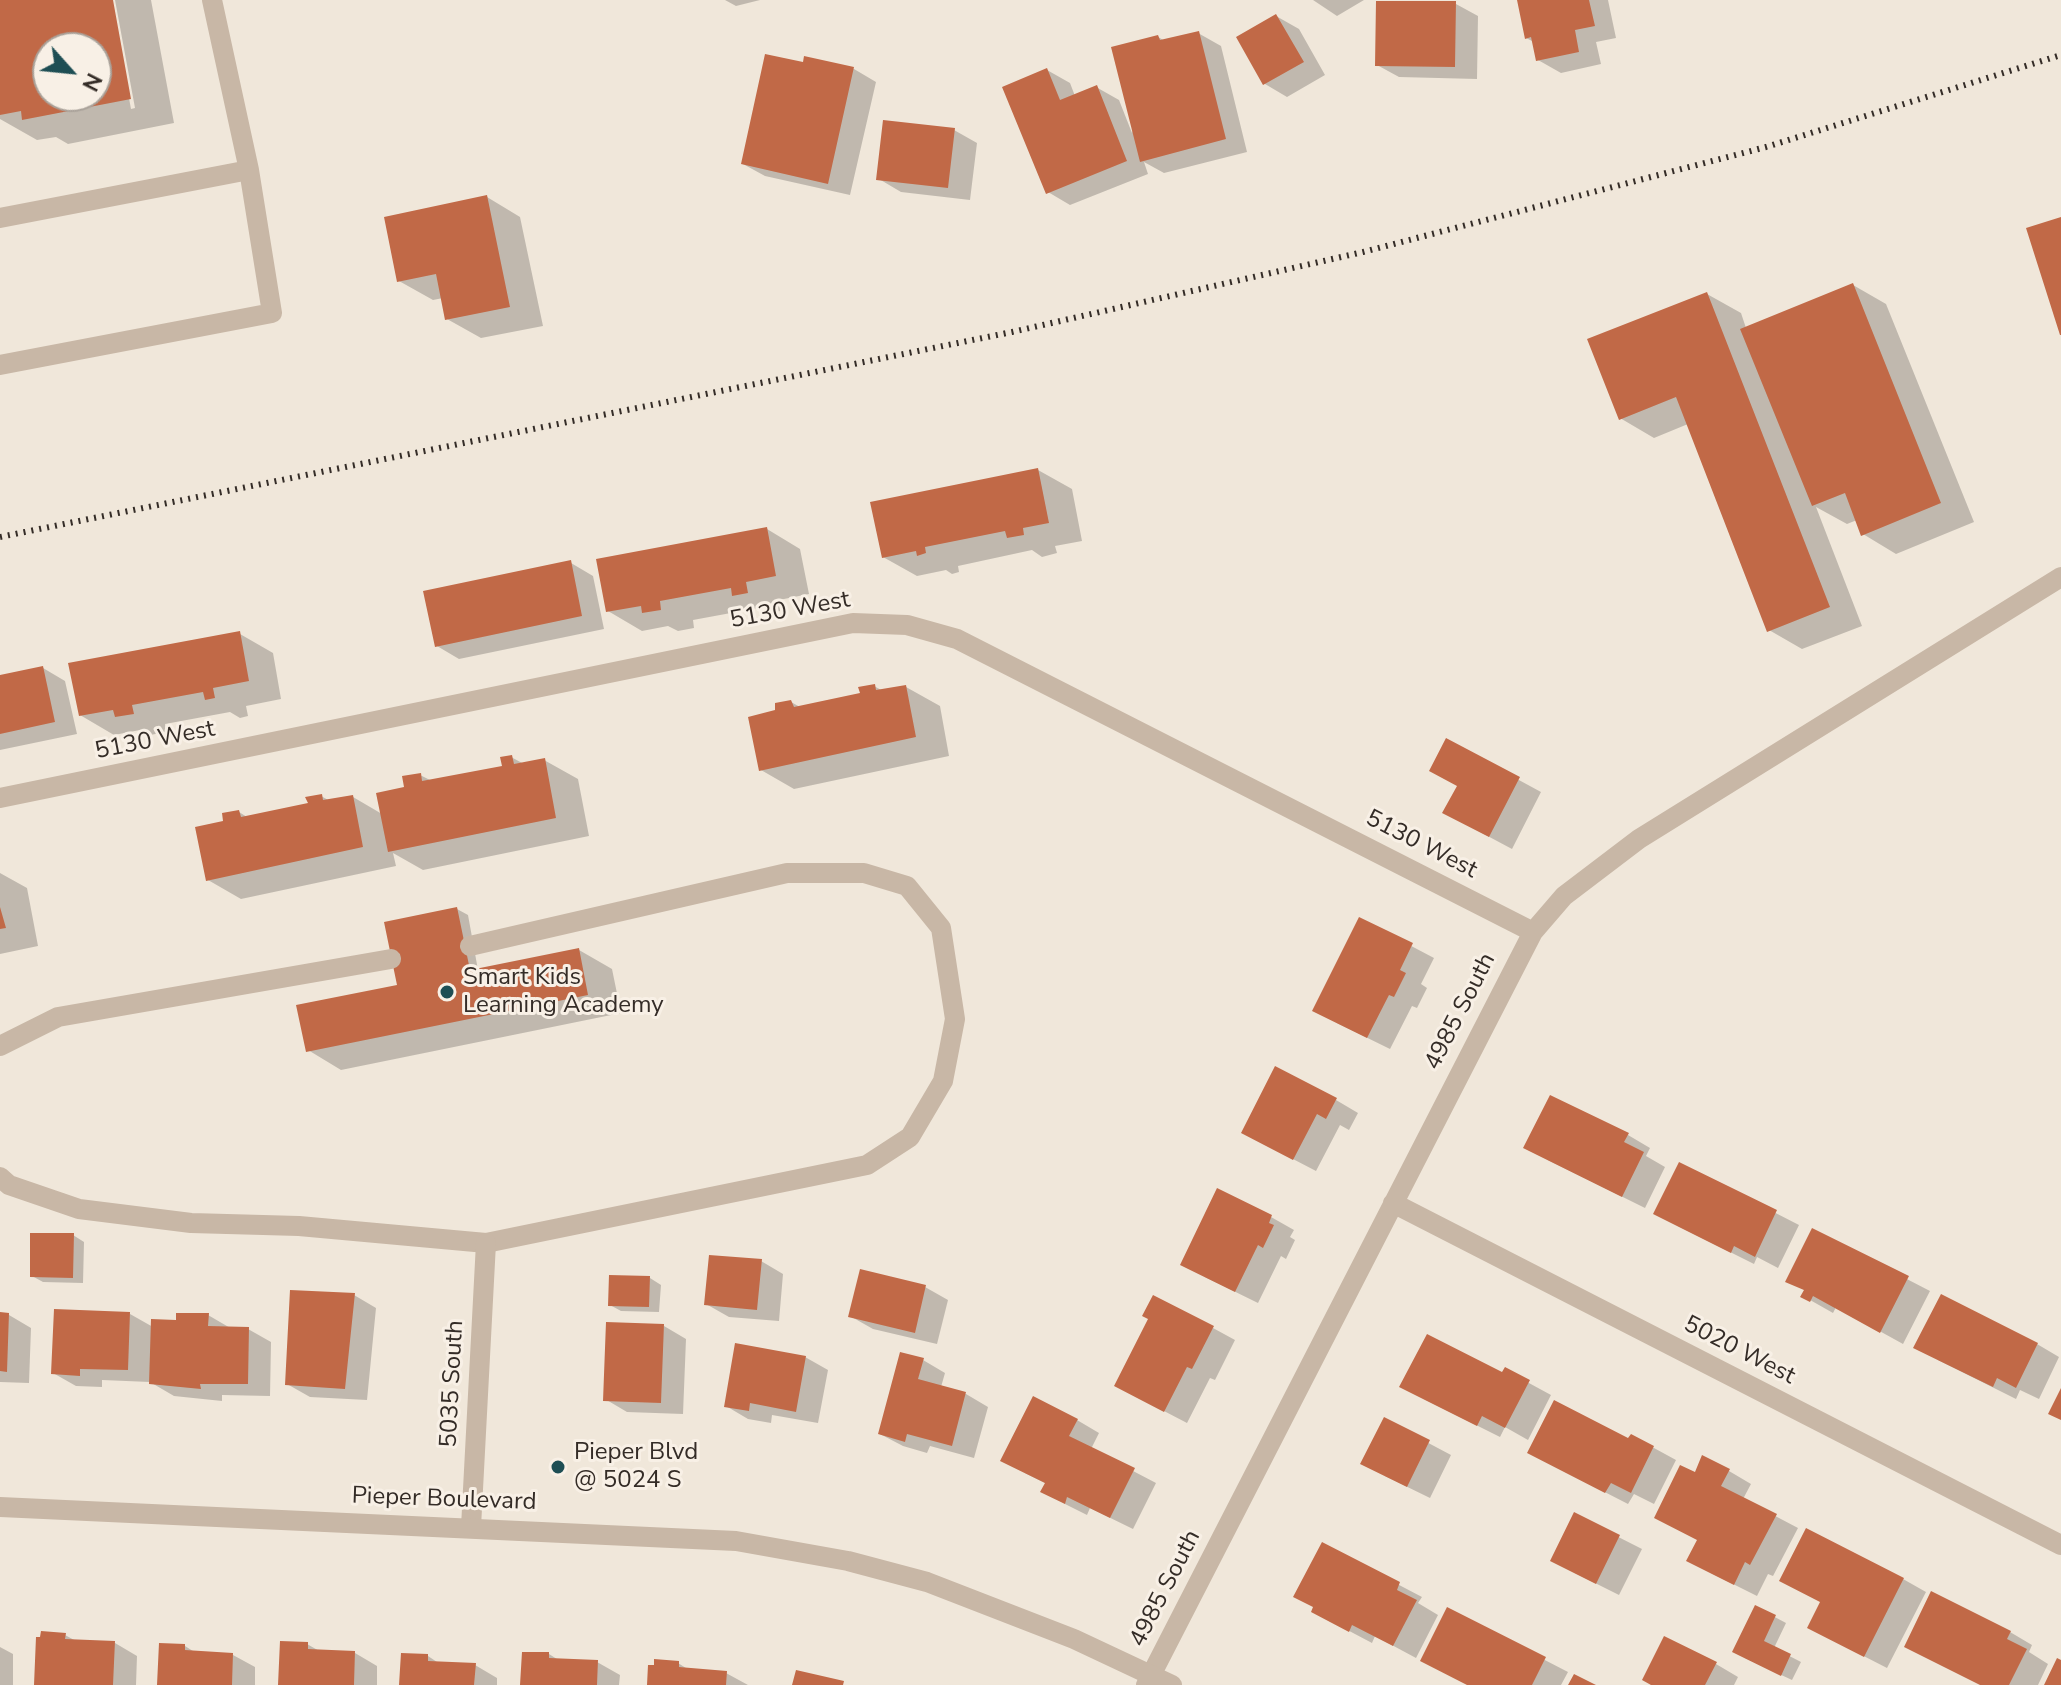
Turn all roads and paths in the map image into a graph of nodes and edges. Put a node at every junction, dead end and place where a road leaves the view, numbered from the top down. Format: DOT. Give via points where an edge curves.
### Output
graph roads {
  1 [pos="212,0"];
  2 [pos="249,170"];
  3 [pos="0,218"];
  4 [pos="0,365"];
  5 [pos="2061,577"];
  6 [pos="0,798"];
  7 [pos="1533,932"];
  8 [pos="470,946"];
  9 [pos="391,959"];
  10 [pos="0,1046"];
  11 [pos="0,1177"];
  12 [pos="1393,1203"];
  13 [pos="486,1243"];
  14 [pos="0,1507"];
  15 [pos="471,1527"];
  16 [pos="2061,1545"];
  17 [pos="1149,1680"];
  18 [pos="1172,1685"];
  1 -- 2 [label="street"];
  2 -- 3 [label="street"];
  2 -- 4 [label="street" via="272,313"];
  5 -- 7 [label="street, 4985 South" via="1639,839 1564,896"];
  6 -- 7 [label="street, 5130 West" via="853,623 907,625 957,639"];
  7 -- 12 [label="street, 4985 South"];
  8 -- 13 [label="street" via="787,873 864,873 907,886 941,928 955,1019 943,1081 910,1137 867,1165"];
  9 -- 10 [label="street" via="58,1017"];
  11 -- 13 [label="street" via="9,1185 79,1209 191,1223 299,1226"];
  12 -- 16 [label="street, 5020 West"];
  12 -- 17 [label="street, 4985 South"];
  13 -- 15 [label="street, 5035 South"];
  14 -- 15 [label="street, Pieper Boulevard"];
  15 -- 17 [label="street, Pieper Boulevard" via="736,1541 848,1561 1004,1609"];
  17 -- 18 [label="street, Pieper Boulevard"];
}
